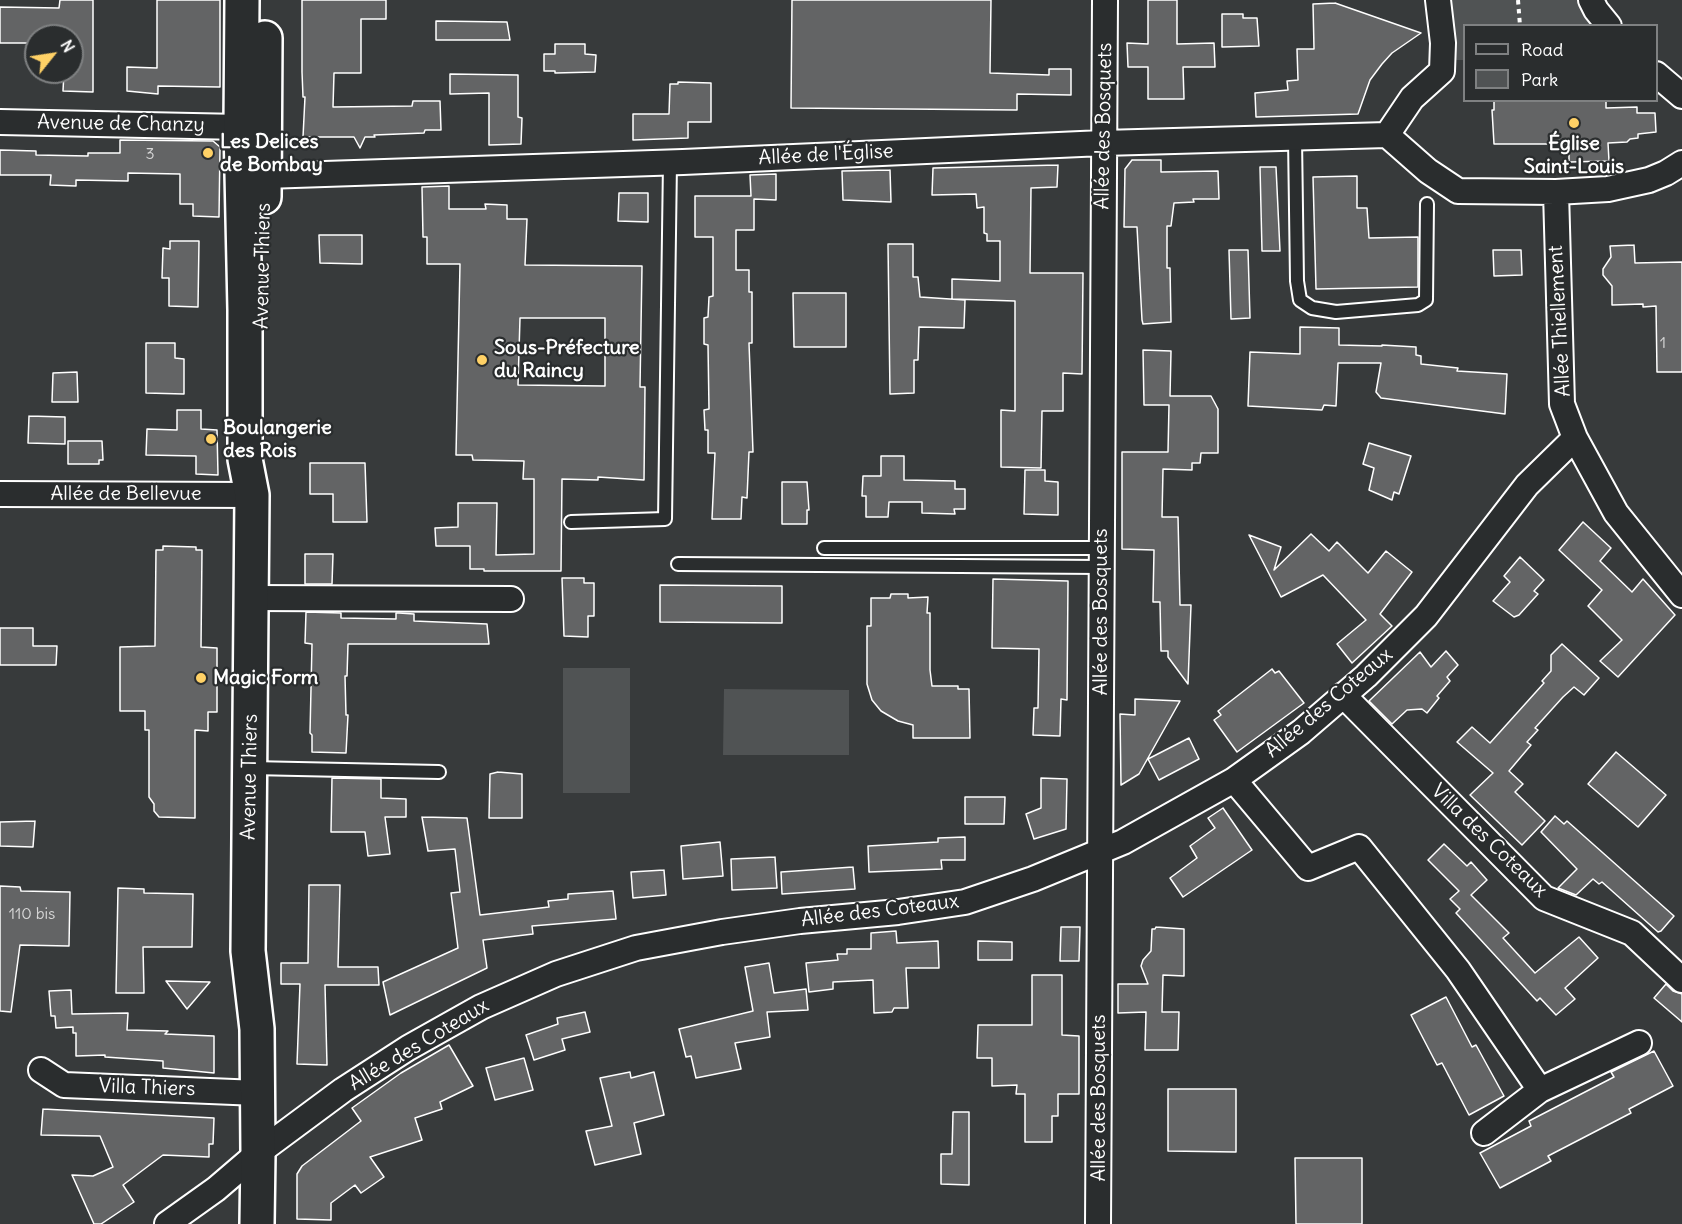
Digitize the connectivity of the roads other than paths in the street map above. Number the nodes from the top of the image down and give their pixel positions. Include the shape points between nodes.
1 (244, 0) edge
2 (265, 0) edge
3 (1105, 0) edge
4 (1437, 0) edge
5 (1591, 0) edge
6 (1607, 24) edge
7 (1658, 76) edge
8 (1682, 96) edge
9 (0, 122) edge
10 (241, 127) junction
11 (1388, 135) junction
12 (1294, 138) junction
13 (1103, 143) junction
14 (670, 162) junction
15 (1682, 163) edge
16 (265, 176) junction
17 (1556, 192) junction
18 (1427, 204) dead end
19 (1575, 438) junction
20 (0, 494) edge
21 (252, 495) junction
22 (571, 522) dead end
23 (824, 548) dead end
24 (1101, 557) junction
25 (678, 564) dead end
26 (1682, 595) edge
27 (251, 598) junction
28 (511, 599) dead end
29 (1343, 695) junction
30 (250, 768) junction
31 (439, 772) dead end
32 (1233, 780) junction
33 (1101, 852) junction
34 (1682, 980) edge
35 (1639, 1043) dead end
36 (41, 1070) dead end
37 (1540, 1090) junction
38 (247, 1092) junction
39 (1484, 1133) dead end
40 (247, 1163) junction
41 (167, 1224) edge
42 (235, 1224) edge
43 (256, 1224) edge
44 (1098, 1224) edge

1 - 10 main road, Avenue Thiers
1 - 16 street via 254,16 254,167
2 - 16 main road, Avenue Thiers
3 - 13 street, Allée des Bosquets
4 - 11 street via 1442,71 1412,98
5 - 6 street
7 - 8 street
9 - 10 street, Avenue de Chanzy
10 - 21 main road, Avenue Thiers via 245,459
11 - 12 street, Allée de l'Église
11 - 17 street via 1428,171 1458,191
12 - 13 street, Allée de l'Église
12 - 18 lane via 1297,281 1300,300 1312,308 1336,312 1419,305 1426,300
13 - 14 street, Allée de l'Église
13 - 24 street, Allée des Bosquets
14 - 16 street, Allée de l'Église
14 - 22 lane via 665,519
15 - 17 street via 1649,180 1608,189
16 - 21 main road, Avenue Thiers via 260,458
17 - 19 street, Allée Thiellement via 1562,404
19 - 26 street, Allée Thiellement via 1617,513
19 - 29 street, Allée des Coteaux via 1527,485 1426,616
20 - 21 street, Allée de Bellevue
21 - 27 main road, Avenue Thiers
23 - 24 lane
24 - 25 lane
24 - 33 street, Allée des Bosquets
27 - 28 street
27 - 30 main road, Avenue Thiers
29 - 32 street, Allée des Coteaux via 1301,732
29 - 34 street, Villa des Coteaux via 1544,898 1632,933
30 - 31 lane
30 - 38 main road, Avenue Thiers via 248,951 237,1021
32 - 33 street, Allée des Coteaux
32 - 37 street via 1308,868 1359,847 1458,970
33 - 40 street, Allée des Coteaux via 965,902 711,934 636,948 556,974 481,1007 408,1048 344,1090
33 - 44 street, Allée des Bosquets
35 - 37 street
36 - 38 street, Villa Thiers via 64,1085
37 - 39 street
38 - 40 main road, Avenue Thiers
40 - 41 street, Allée des Coteaux
40 - 42 main road, Avenue Thiers
40 - 43 main road, Avenue Thiers

